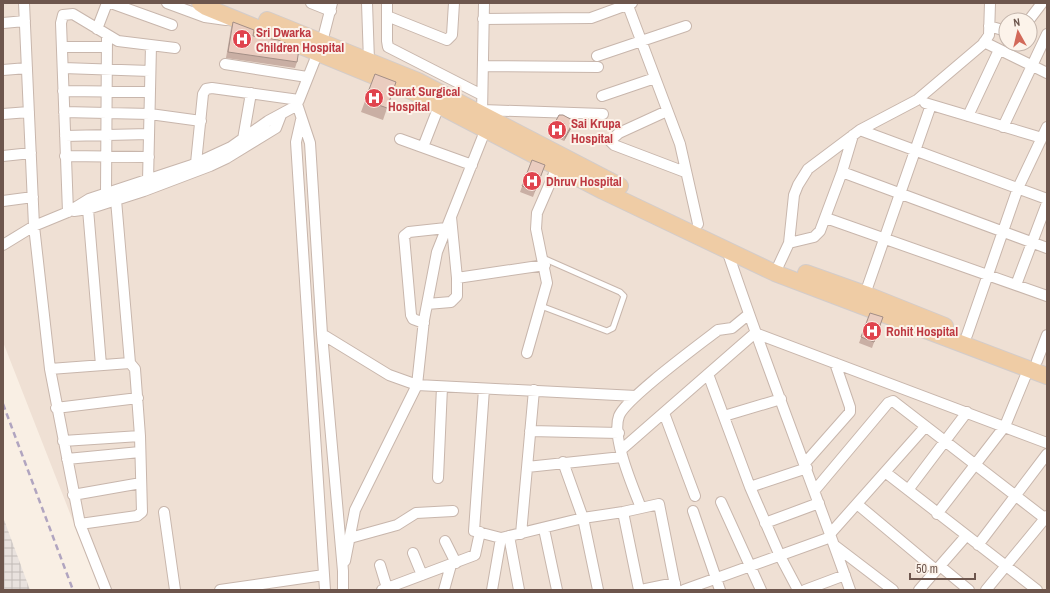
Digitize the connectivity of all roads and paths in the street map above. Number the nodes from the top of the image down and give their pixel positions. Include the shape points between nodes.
1 (24, 3) edge
2 (107, 3) edge
3 (111, 3) edge
4 (167, 3) edge
5 (200, 3) edge
6 (222, 3) edge
7 (311, 3) edge
8 (367, 3) edge
9 (387, 3) edge
10 (454, 3) edge
11 (484, 3) edge
12 (990, 3) edge
13 (1042, 3) edge
14 (629, 4) edge
15 (332, 7) edge
16 (1035, 12) edge
17 (387, 16) junction
18 (483, 19) junction
19 (24, 21) junction
20 (243, 22) junction
21 (3, 23) edge
22 (172, 25) dead end
23 (686, 26) dead end
24 (989, 26) junction
25 (97, 29) junction
26 (998, 29) edge
27 (1047, 34) edge
28 (107, 36) junction
29 (642, 42) junction
30 (984, 42) junction
31 (151, 45) junction
32 (62, 47) junction
33 (107, 47) junction
34 (175, 48) dead end
35 (320, 48) junction
36 (998, 49) edge
37 (999, 52) edge
38 (1004, 52) edge
39 (597, 56) dead end
40 (369, 61) junction
41 (225, 64) dead end
42 (484, 66) junction
43 (1032, 66) junction
44 (598, 67) dead end
45 (27, 68) junction
46 (62, 68) junction
47 (107, 69) junction
48 (3, 70) edge
49 (150, 71) junction
50 (1047, 73) edge
51 (307, 77) junction
52 (655, 78) junction
53 (63, 91) junction
54 (107, 91) junction
55 (150, 92) junction
56 (251, 93) junction
57 (482, 95) junction
58 (602, 96) dead end
59 (917, 100) junction
60 (298, 102) junction
61 (931, 104) junction
62 (439, 106) junction
63 (29, 112) junction
64 (64, 112) junction
65 (107, 112) junction
66 (667, 112) junction
67 (3, 114) edge
68 (150, 114) junction
69 (603, 114) dead end
70 (280, 115) junction
71 (968, 116) junction
72 (485, 118) junction
73 (301, 120) junction
74 (201, 121) junction
75 (1047, 127) edge
76 (1003, 128) junction
77 (856, 132) junction
78 (149, 134) junction
79 (107, 135) junction
80 (65, 136) junction
81 (1042, 138) junction
82 (243, 139) junction
83 (400, 139) dead end
84 (423, 147) junction
85 (915, 150) junction
86 (31, 153) junction
87 (3, 156) edge
88 (65, 156) junction
89 (107, 157) junction
90 (149, 157) junction
91 (196, 163) junction
92 (472, 165) junction
93 (557, 167) junction
94 (685, 172) junction
95 (842, 172) junction
96 (148, 181) junction
97 (1018, 188) junction
98 (106, 193) junction
99 (900, 193) junction
100 (33, 197) junction
101 (1047, 199) edge
102 (116, 200) junction
103 (3, 201) edge
104 (1047, 203) edge
105 (88, 209) junction
106 (68, 212) junction
107 (451, 216) junction
108 (826, 218) junction
109 (698, 224) junction
110 (34, 226) junction
111 (446, 228) junction
112 (1004, 233) junction
113 (884, 240) junction
114 (1032, 242) junction
115 (789, 243) junction
116 (3, 244) edge
117 (1047, 248) edge
118 (727, 250) junction
119 (544, 262) junction
120 (777, 268) junction
121 (989, 274) junction
122 (457, 278) junction
123 (1016, 285) junction
124 (865, 294) junction
125 (1047, 296) edge
126 (427, 304) junction
127 (541, 306) junction
128 (749, 314) junction
129 (424, 322) junction
130 (755, 333) junction
131 (322, 334) junction
132 (967, 335) junction
133 (1047, 335) edge
134 (528, 353) dead end
135 (130, 363) junction
136 (835, 363) junction
137 (101, 365) junction
138 (1040, 367) edge
139 (50, 369) junction
140 (708, 374) junction
141 (1047, 382) edge
142 (417, 386) junction
143 (442, 387) junction
144 (484, 389) junction
145 (534, 390) junction
146 (636, 396) junction
147 (138, 398) junction
148 (781, 399) junction
149 (56, 408) junction
150 (967, 412) junction
151 (664, 413) junction
152 (724, 416) junction
153 (1005, 426) junction
154 (925, 427) junction
155 (530, 431) junction
156 (619, 433) junction
157 (140, 436) junction
158 (63, 441) junction
159 (945, 442) junction
160 (1047, 443) edge
161 (140, 452) junction
162 (621, 453) junction
163 (1047, 454) edge
164 (67, 459) junction
165 (563, 462) junction
166 (806, 465) junction
167 (975, 465) junction
168 (527, 467) junction
169 (885, 472) junction
170 (438, 478) dead end
171 (141, 483) junction
172 (750, 487) junction
173 (815, 490) junction
174 (908, 490) junction
175 (73, 495) junction
176 (695, 496) dead end
177 (1015, 496) junction
178 (721, 502) dead end
179 (819, 503) junction
180 (857, 504) junction
181 (641, 508) junction
182 (453, 511) dead end
183 (692, 511) dead end
184 (164, 512) dead end
185 (623, 512) junction
186 (938, 514) junction
187 (583, 518) junction
188 (1046, 518) edge
189 (765, 523) junction
190 (80, 524) junction
191 (544, 529) junction
192 (480, 532) junction
193 (521, 534) junction
194 (966, 536) junction
195 (505, 537) junction
196 (350, 538) junction
197 (832, 538) junction
198 (445, 541) dead end
199 (978, 545) junction
200 (413, 553) dead end
201 (780, 556) junction
202 (453, 564) junction
203 (380, 565) dead end
204 (750, 566) junction
205 (1006, 566) junction
206 (938, 568) junction
207 (343, 571) junction
208 (324, 575) junction
209 (422, 575) junction
210 (845, 575) junction
211 (716, 579) junction
212 (676, 587) edge
213 (387, 589) edge
214 (106, 590) edge
215 (175, 590) edge
216 (220, 590) edge
217 (325, 590) edge
218 (343, 590) edge
219 (444, 590) edge
220 (492, 590) edge
221 (519, 590) edge
222 (557, 590) edge
223 (598, 590) edge
224 (640, 590) edge
225 (684, 590) edge
226 (720, 590) edge
227 (761, 590) edge
228 (798, 590) edge
229 (805, 590) edge
230 (850, 590) edge
231 (893, 590) edge
232 (919, 590) edge
233 (969, 590) edge
234 (986, 590) edge
235 (1037, 590) edge

1 - 19 street
2 - 25 street
3 - 22 street
4 - 20 street via 205,18
5 - 20 main road
6 - 35 main road
7 - 15 street
8 - 40 street
9 - 17 street
10 - 17 street via 450,39 444,39
11 - 18 street
12 - 24 street
13 - 16 street
14 - 18 street via 591,18
14 - 29 street
15 - 35 street
17 - 57 street via 387,41 390,49
18 - 42 street
19 - 21 street
19 - 45 street
20 - 35 main road
23 - 29 street
24 - 26 street
24 - 30 street via 989,35
25 - 28 street
25 - 32 street via 73,14 65,13 61,18
27 - 43 street
28 - 31 street via 118,41
28 - 33 street
29 - 39 street
29 - 52 street
30 - 36 street
30 - 59 street
31 - 34 street
31 - 49 street
32 - 33 street
32 - 46 street
33 - 47 street
35 - 40 main road
35 - 51 street
35 - 62 main road
37 - 71 street
38 - 43 street
40 - 72 main road via 418,82
41 - 51 street
42 - 44 street
42 - 57 street
43 - 50 street
43 - 76 street
45 - 48 street
45 - 63 street
46 - 47 street
46 - 53 street
47 - 49 street
47 - 54 street
49 - 55 street
51 - 60 street
52 - 58 street
52 - 66 street
53 - 54 street
53 - 64 street
54 - 55 street
54 - 65 street
55 - 68 street
56 - 60 street
56 - 74 street via 208,88 203,94
56 - 82 street
57 - 72 street
59 - 61 street
59 - 77 street
60 - 70 street
60 - 73 street
61 - 71 street
61 - 85 street
62 - 72 main road
62 - 84 street
63 - 67 street
63 - 86 street
64 - 65 street
64 - 80 street
65 - 68 street
65 - 79 street
66 - 94 street via 680,144
66 - 94 street via 619,133 610,140 614,145
68 - 74 street
68 - 78 street
69 - 72 street
70 - 82 street
70 - 102 street via 276,128 227,158 188,176
71 - 76 street
72 - 92 street
72 - 93 main road
72 - 109 main road
73 - 131 street via 310,142
73 - 208 street via 296,142
74 - 91 street
75 - 81 street
76 - 81 street
77 - 85 street
77 - 95 street
77 - 115 street via 808,169 798,185 792,202
78 - 79 street
78 - 90 street
79 - 80 street
79 - 89 street
80 - 88 street
81 - 97 street
82 - 91 street
83 - 84 street
84 - 92 street
85 - 97 street
85 - 99 street
86 - 87 street
86 - 100 street
88 - 89 street
88 - 106 street
89 - 90 street
89 - 98 street
90 - 96 street
91 - 96 street
92 - 107 street
93 - 118 main road
93 - 119 street via 537,213 536,229
94 - 109 street
95 - 99 street
95 - 108 street
96 - 98 street
97 - 101 street
97 - 112 street
98 - 106 street via 88,199
99 - 112 street
99 - 113 street
100 - 103 street
100 - 110 street
102 - 105 street
102 - 135 street
104 - 114 street
105 - 106 street
105 - 137 street
106 - 110 street
107 - 111 street
107 - 122 street
108 - 113 street
108 - 115 street via 818,235
109 - 120 main road
110 - 116 street
110 - 139 street
111 - 126 street via 437,252
111 - 129 street via 409,232 404,236 411,315 413,319
112 - 114 street
112 - 121 street
113 - 121 street
113 - 124 street
114 - 117 street
114 - 123 street
115 - 120 street
118 - 120 main road
118 - 128 street
119 - 122 street
119 - 127 street via 547,282
119 - 127 lane via 620,292 624,296 613,328 607,331
120 - 124 main road
120 - 138 main road
121 - 123 street
121 - 132 street
122 - 126 street via 455,299
123 - 125 street
124 - 132 main road
126 - 129 street
127 - 134 street
128 - 130 street
128 - 146 street via 732,328 718,330
129 - 142 street
130 - 136 street
130 - 140 street
130 - 148 street
131 - 142 street via 389,375
131 - 207 street
132 - 138 main road
133 - 138 street
135 - 137 street
135 - 147 street via 135,369
136 - 150 street
136 - 166 street via 850,412
137 - 139 street
138 - 141 street
138 - 153 street
139 - 149 street
140 - 151 street
140 - 152 street
142 - 143 street
142 - 196 street via 355,510
143 - 144 street
143 - 170 street
144 - 145 street
144 - 192 street via 474,531
145 - 146 street
145 - 155 street
146 - 156 street via 619,416
147 - 149 street
147 - 157 street
148 - 152 street
148 - 166 street
149 - 158 street
150 - 153 street
150 - 159 street
151 - 162 street
151 - 176 street
152 - 172 street
153 - 160 street
153 - 167 street
154 - 159 street
154 - 169 street
154 - 173 street via 893,401 889,402
155 - 156 street
155 - 168 street
156 - 162 street
157 - 158 street
157 - 161 street
158 - 164 street
159 - 167 street
159 - 174 street
161 - 164 street
161 - 171 street
162 - 165 street
162 - 181 street
163 - 177 street
164 - 175 street
165 - 168 street
165 - 187 street
166 - 172 street
166 - 173 street
167 - 177 street
167 - 186 street
168 - 193 street
169 - 174 street
169 - 180 street
171 - 175 street
171 - 190 street via 143,509 140,515
172 - 189 street
173 - 179 street
174 - 186 street
175 - 190 street
177 - 188 street
177 - 199 street
178 - 204 street
179 - 189 street
179 - 197 street
180 - 197 street
180 - 206 street
181 - 185 street
181 - 212 street via 658,504
182 - 196 street via 416,514 397,525
183 - 211 street
184 - 215 street
185 - 187 street
185 - 224 street
186 - 194 street
187 - 191 street
187 - 223 street
188 - 205 street
189 - 201 street
190 - 214 street
191 - 193 street
191 - 222 street
192 - 195 street
192 - 202 street via 475,555
193 - 195 street
194 - 199 street
194 - 206 street
195 - 220 street
195 - 221 street
196 - 207 street
197 - 201 street
197 - 210 street
197 - 231 street
198 - 202 street
199 - 205 street
200 - 209 street
201 - 204 street
201 - 228 street
202 - 209 street
202 - 219 street
203 - 213 street
204 - 211 street
204 - 227 street
205 - 234 street
205 - 235 street
206 - 232 street
206 - 233 street
207 - 218 street
208 - 216 street
208 - 217 street
209 - 213 street
210 - 229 street
210 - 230 street
211 - 225 street
211 - 226 street
212 - 224 street

